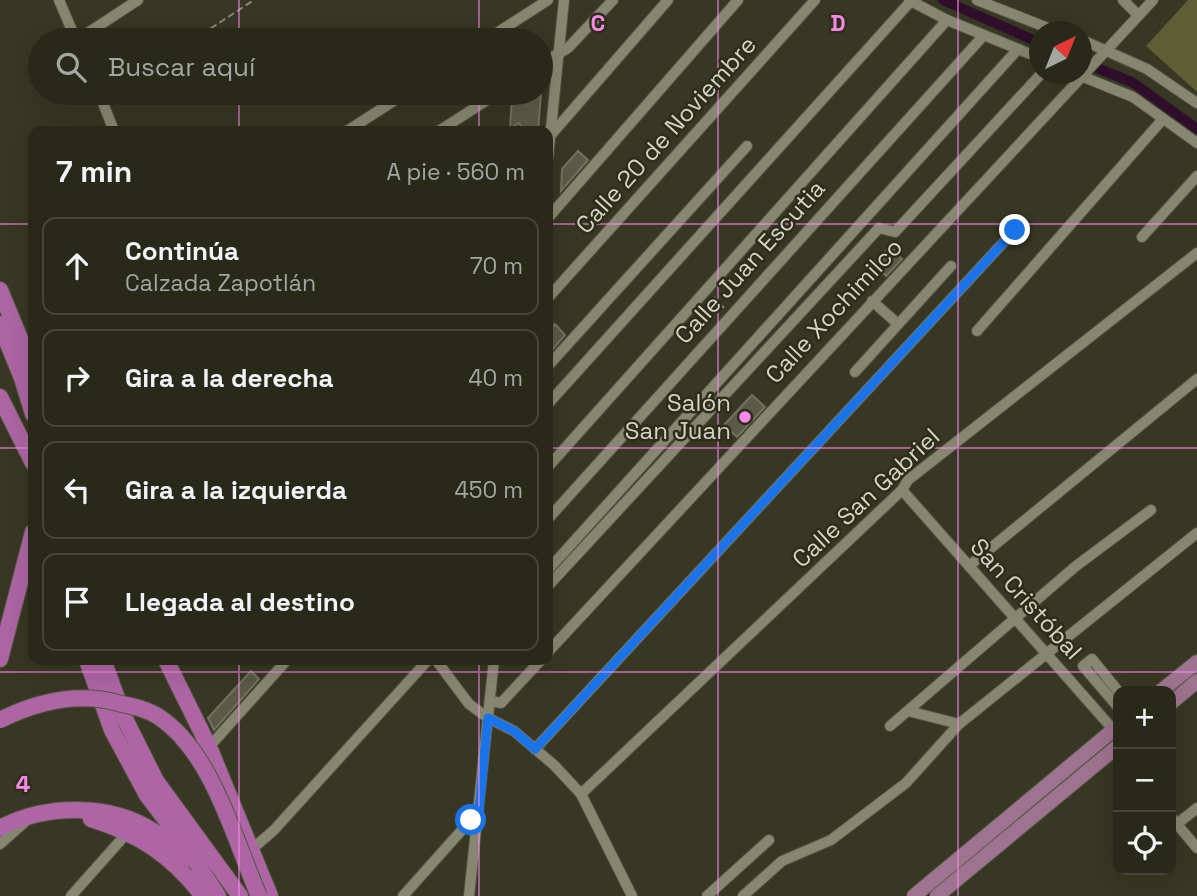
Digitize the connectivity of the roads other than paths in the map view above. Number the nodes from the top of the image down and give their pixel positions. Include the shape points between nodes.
1 (59, 0) edge
2 (138, 0) edge
3 (548, 0) edge
4 (564, 0) edge
5 (613, 0) edge
6 (668, 0) edge
7 (738, 0) edge
8 (815, 0) edge
9 (978, 0) edge
10 (1124, 0) edge
11 (1153, 0) edge
12 (910, 1) edge
13 (1138, 15) junction
14 (947, 20) junction
15 (1030, 21) edge
16 (71, 28) edge
17 (95, 28) edge
18 (505, 28) edge
19 (984, 35) junction
20 (1092, 44) edge
21 (1018, 49) junction
22 (1105, 50) junction
23 (558, 53) junction
24 (1029, 54) edge
25 (553, 56) edge
26 (1092, 62) edge
27 (1092, 73) edge
28 (1032, 84) edge
29 (1071, 84) edge
30 (1197, 103) edge
31 (104, 105) edge
32 (387, 105) edge
33 (479, 105) edge
34 (553, 105) edge
35 (553, 105) edge
36 (1163, 119) junction
37 (112, 126) edge
38 (355, 126) edge
39 (447, 126) edge
40 (551, 126) edge
41 (553, 133) edge
42 (1197, 143) edge
43 (747, 146) dead end
44 (1197, 176) edge
45 (553, 212) edge
46 (1015, 230) dead end
47 (1142, 237) dead end
48 (1197, 253) edge
49 (951, 266) dead end
50 (0, 277) edge
51 (0, 290) edge
52 (553, 292) edge
53 (872, 300) junction
54 (0, 324) edge
55 (898, 324) junction
56 (977, 331) dead end
57 (28, 337) edge
58 (28, 357) edge
59 (553, 360) edge
60 (855, 372) dead end
61 (1197, 379) edge
62 (0, 397) edge
63 (28, 398) edge
64 (553, 398) edge
65 (28, 453) edge
66 (553, 461) edge
67 (902, 490) junction
68 (1151, 510) dead end
69 (553, 513) edge
70 (1197, 533) edge
71 (28, 551) edge
72 (553, 564) edge
73 (969, 566) junction
74 (553, 581) edge
75 (1015, 618) junction
76 (553, 647) edge
77 (1048, 654) junction
78 (0, 659) edge
79 (1197, 662) edge
80 (89, 665) edge
81 (105, 665) edge
82 (168, 665) edge
83 (283, 665) edge
84 (423, 665) edge
85 (440, 665) edge
86 (494, 665) edge
87 (536, 665) edge
88 (1197, 681) edge
89 (1114, 686) edge
90 (1167, 686) edge
91 (1176, 699) edge
92 (491, 701) junction
93 (1113, 702) edge
94 (908, 711) junction
95 (488, 718) junction
96 (0, 720) edge
97 (959, 724) junction
98 (890, 726) dead end
99 (1113, 737) edge
100 (1113, 742) edge
101 (1113, 742) edge
102 (209, 747) junction
103 (535, 749) junction
104 (581, 794) junction
105 (1197, 808) edge
106 (65, 811) junction
107 (479, 811) junction
108 (34, 814) junction
109 (1176, 820) edge
110 (1176, 823) edge
111 (0, 828) edge
112 (128, 832) junction
113 (769, 840) dead end
114 (0, 844) edge
115 (1197, 848) edge
116 (251, 850) junction
117 (204, 873) junction
118 (71, 896) edge
119 (203, 896) edge
120 (218, 896) edge
121 (240, 896) edge
122 (259, 896) edge
123 (270, 896) edge
124 (403, 896) edge
125 (469, 896) edge
126 (632, 896) edge
127 (707, 896) edge
128 (743, 896) edge
129 (914, 896) edge
130 (937, 896) edge

1 - 16 street
2 - 17 street
3 - 18 street
4 - 23 street
5 - 23 street
6 - 41 street
7 - 45 street
8 - 52 street, Calle 20 de Noviembre
9 - 15 street
10 - 13 street
11 - 13 street, Calle Xochimilco
12 - 14 street
12 - 64 street
13 - 22 street, Calle Xochimilco
14 - 19 street
14 - 66 street
19 - 21 street
19 - 69 street, Calle Juan Escutia
20 - 22 street
21 - 24 street
21 - 72 street
22 - 26 street, Calle Xochimilco
22 - 30 street via 1147,69
23 - 25 street
23 - 35 street
27 - 36 street
28 - 74 street via 895,232 880,228
29 - 53 street, Calle Xochimilco
31 - 37 street
32 - 38 street
33 - 39 street
34 - 40 street
36 - 42 street
36 - 56 street
43 - 59 street
44 - 47 street
46 - 103 street
48 - 67 street, Calle San Gabriel via 908,480
49 - 55 street
50 - 57 highway
51 - 58 highway
53 - 55 street
53 - 76 street, Calle Xochimilco
54 - 63 highway
55 - 60 street
61 - 73 street
62 - 65 highway
67 - 73 street, San Cristóbal
67 - 104 street, Calle San Gabriel
68 - 75 street
70 - 77 street
71 - 78 highway
73 - 75 street, San Cristóbal
75 - 77 street, San Cristóbal
75 - 94 street
77 - 97 street
77 - 99 street, San Cristóbal
79 - 90 main road
80 - 117 highway via 113,730 147,795
81 - 121 highway via 156,781
82 - 102 highway
83 - 102 street
84 - 116 street
85 - 95 street via 469,704
86 - 92 street
87 - 92 street via 501,703
88 - 91 main road
89 - 93 street via 1091,659 1083,666
92 - 95 street
94 - 97 street
94 - 98 street
95 - 103 street
95 - 107 street
96 - 122 highway, bridge via 29,706 75,698 102,698 157,716 192,748 207,771
97 - 128 street via 906,783 831,841 782,860
100 - 129 main road
101 - 130 main road
102 - 116 highway
103 - 104 street
104 - 126 street
105 - 109 street
106 - 108 highway
106 - 112 highway
106 - 117 highway via 129,818 154,831
107 - 124 street
107 - 125 street
108 - 111 highway
108 - 114 street
110 - 115 street
112 - 118 street
112 - 119 highway via 168,858
113 - 127 street
116 - 123 highway
117 - 120 highway

